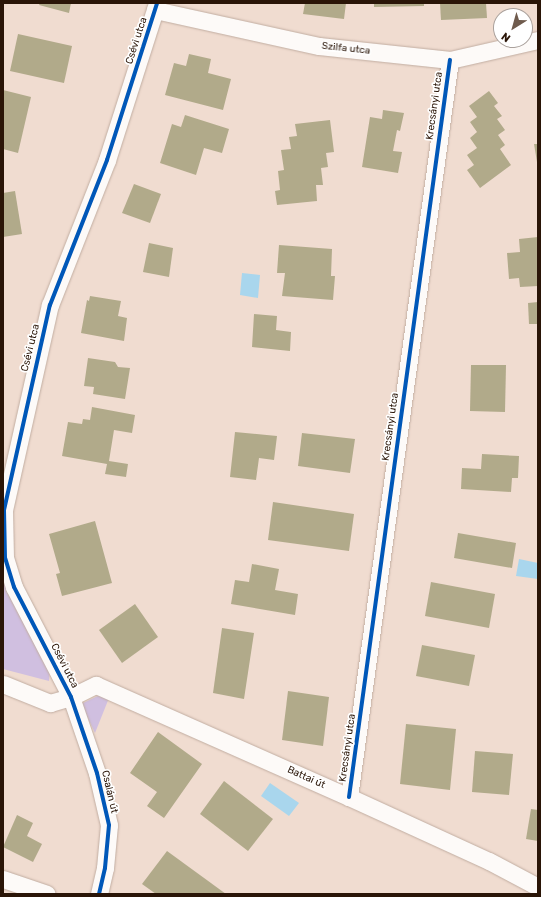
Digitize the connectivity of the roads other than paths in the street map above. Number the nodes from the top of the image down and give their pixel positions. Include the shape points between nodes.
1 (156, 7) edge
2 (538, 40) edge
3 (450, 60) junction
4 (3, 684) edge
5 (71, 697) junction
6 (349, 797) junction
7 (3, 879) edge
8 (538, 887) edge
9 (48, 894) edge
10 (99, 894) edge

1 - 3 street, Szilfa utca via 319,46
1 - 5 street, Csévi utca via 107,160 50,305 4,510 5,558 14,587
2 - 3 street, Szilfa utca
3 - 6 street, Krecsányi utca
4 - 5 street via 50,703
5 - 6 street, Battai út via 96,685
5 - 10 street, Csalán út via 97,773 109,825 105,868
6 - 8 street, Battai út via 489,861
7 - 9 street

